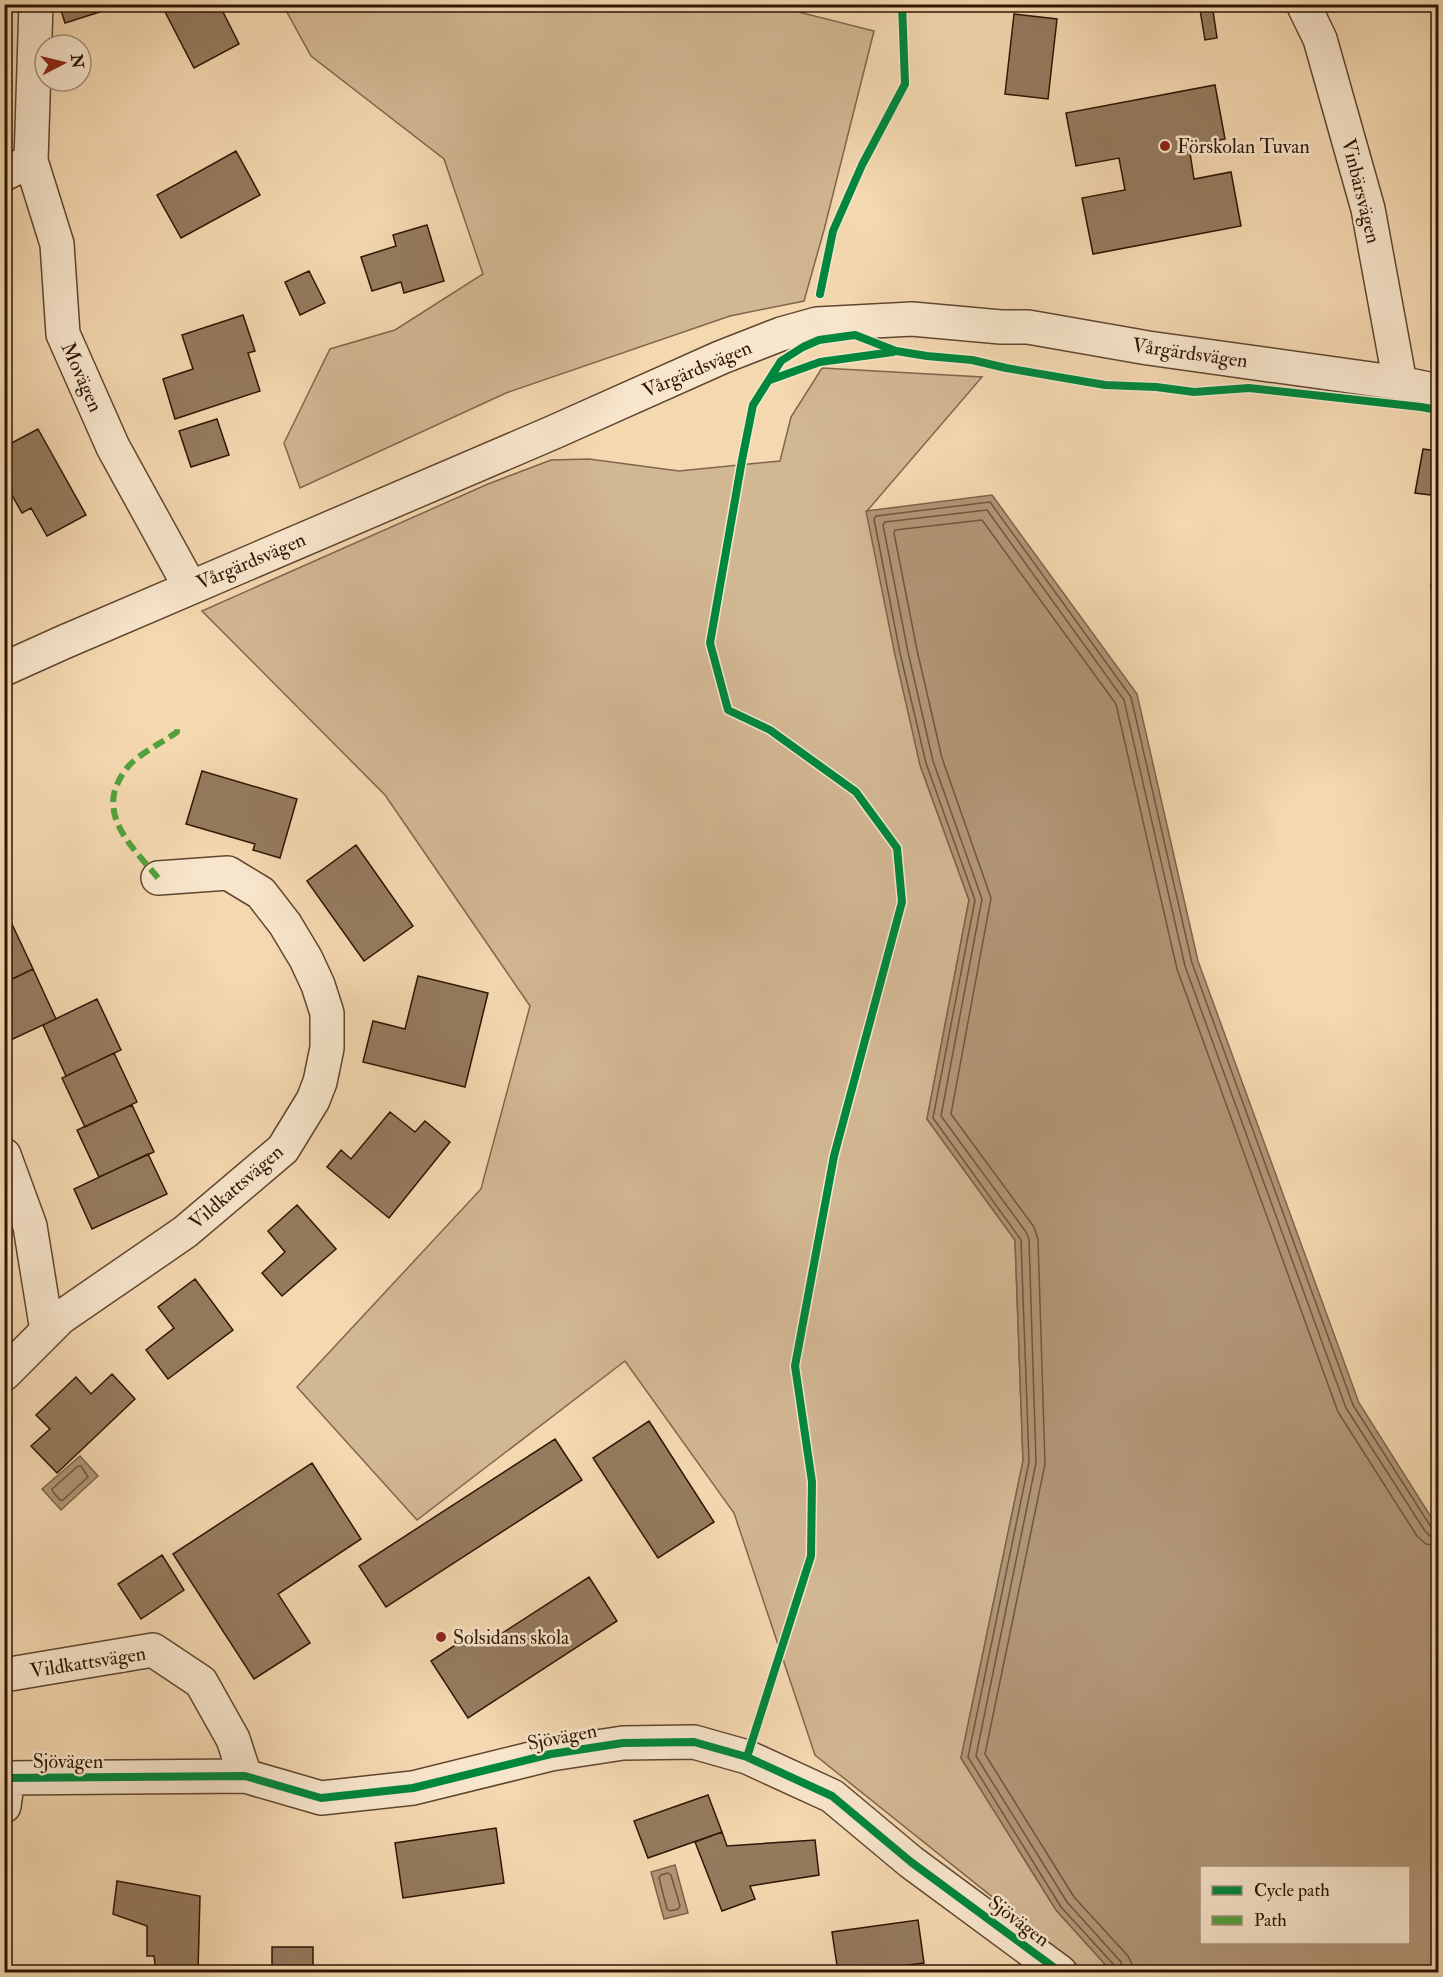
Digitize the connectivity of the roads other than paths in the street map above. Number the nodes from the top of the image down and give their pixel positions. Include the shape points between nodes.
1 (36, 4) edge
2 (1303, 4) edge
3 (18, 108) edge
4 (18, 168) edge
5 (1400, 383) junction
6 (1438, 391) edge
7 (190, 587) junction
8 (4, 669) edge
9 (158, 878) dead end
10 (4, 1155) edge
11 (47, 1331) junction
12 (4, 1374) edge
13 (4, 1675) edge
14 (245, 1776) junction
15 (6, 1788) edge
16 (1060, 1972) edge

1 - 3 street, Movägen
2 - 5 street, Vinbärsvägen via 1320,39 1368,209
3 - 4 street, Movägen
4 - 7 street, Movägen via 57,244 63,334 113,447
5 - 6 street, Vårgärdsvägen
5 - 7 street, Vårgärdsvägen via 1028,327 912,319 818,324 722,357
7 - 8 street, Vårgärdsvägen
9 - 11 street, Vildkattsvägen via 228,873 261,893 306,958 327,1013 327,1048 320,1082 283,1149 185,1232
10 - 11 street via 30,1226
11 - 12 street, Vildkattsvägen
13 - 14 street, Vildkattsvägen via 153,1650 201,1682 233,1739
14 - 15 street, Sjövägen
14 - 16 street, Sjövägen via 321,1798 413,1788 551,1754 623,1743 694,1742 747,1756 832,1796 911,1862

